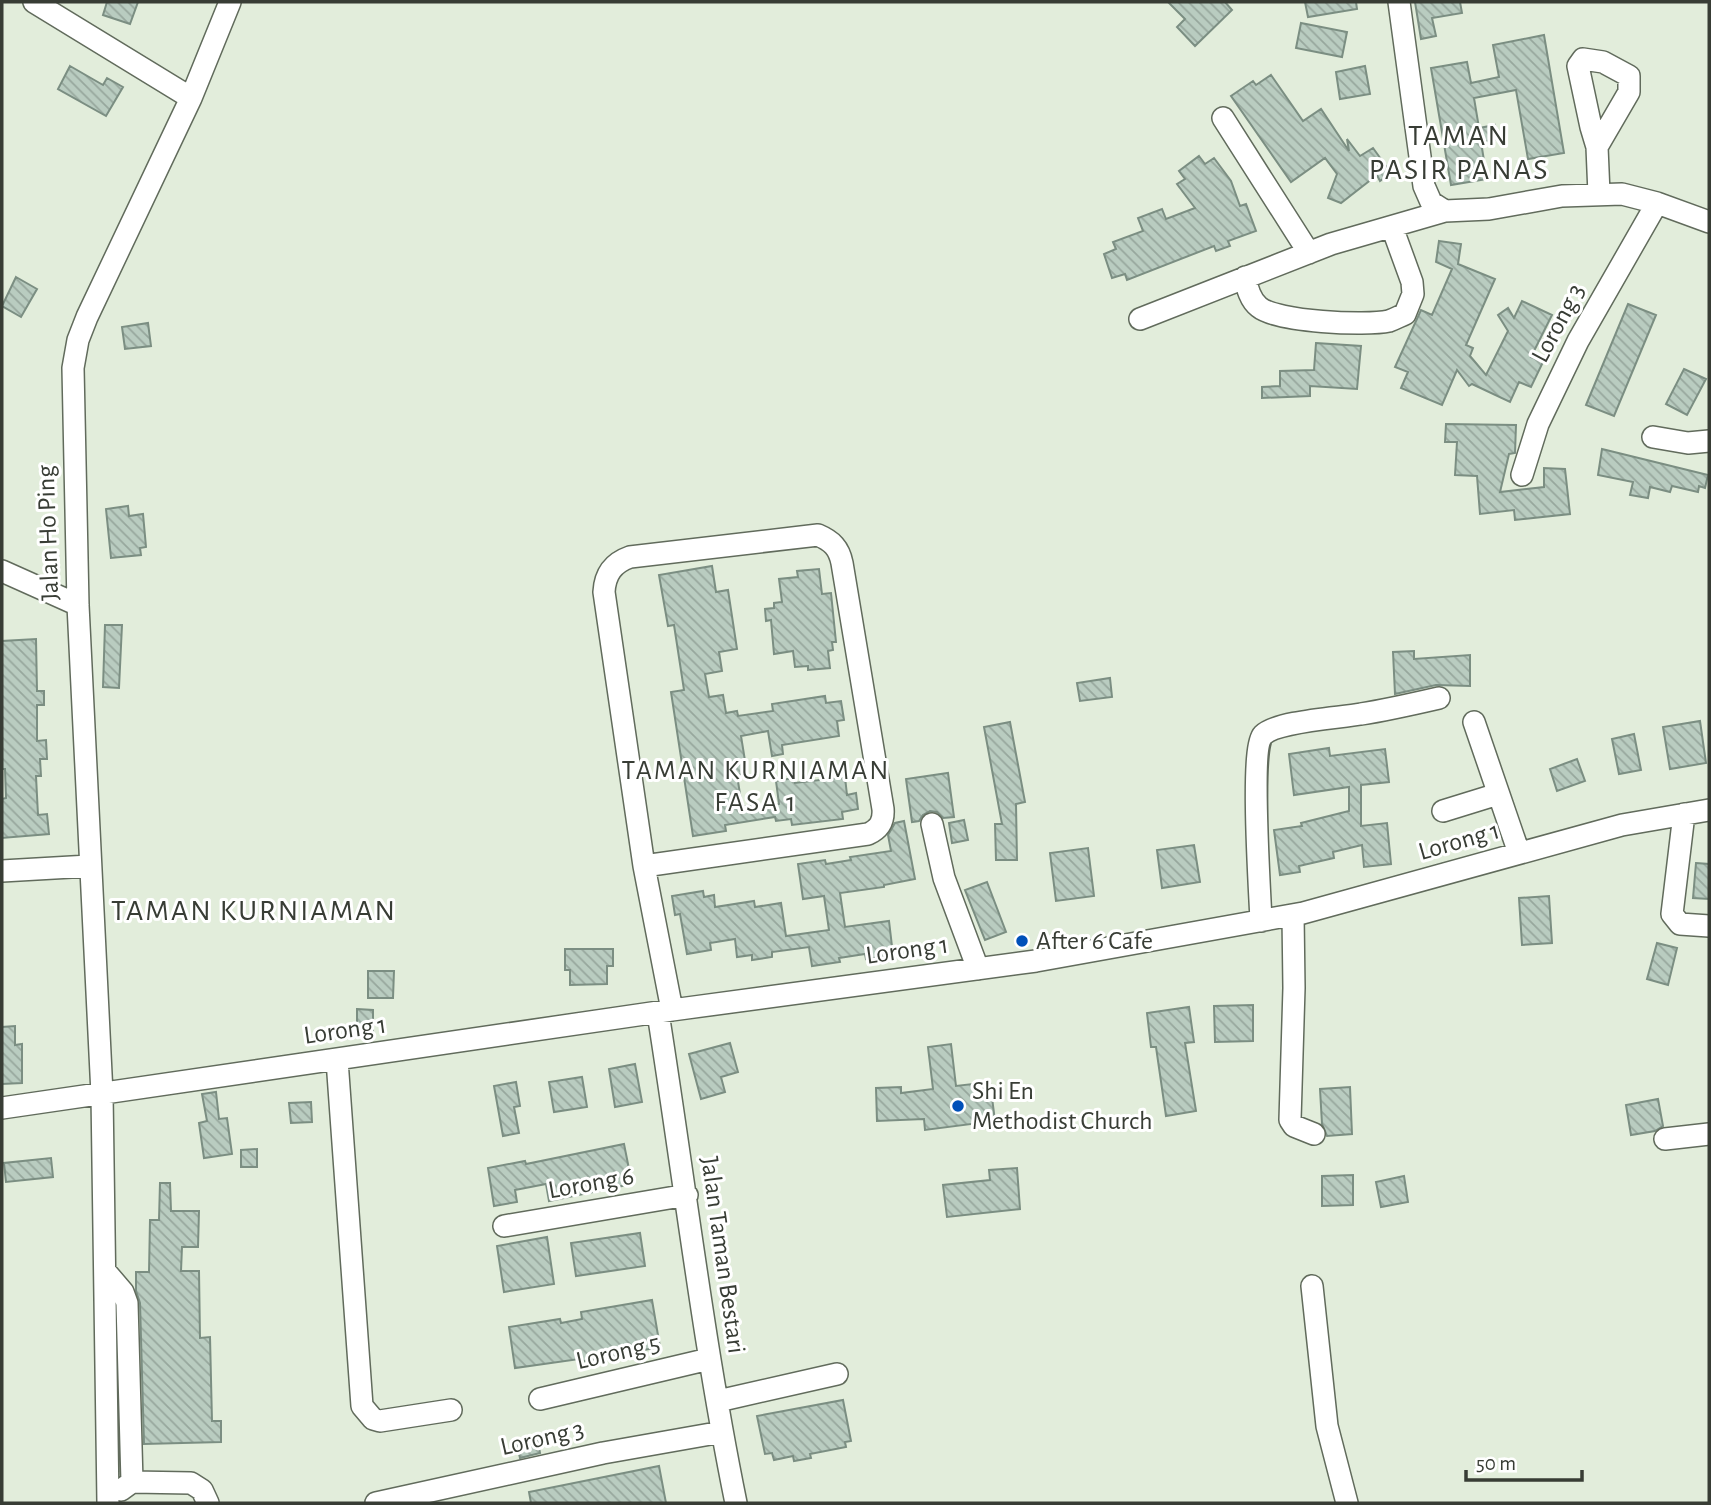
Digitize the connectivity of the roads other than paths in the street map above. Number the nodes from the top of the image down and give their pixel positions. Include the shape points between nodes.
1 (34, 2) edge
2 (230, 2) edge
3 (1399, 2) edge
4 (191, 98) junction
5 (1223, 118) dead end
6 (1597, 147) dead end
7 (1599, 194) junction
8 (1657, 203) junction
9 (1445, 211) junction
10 (1709, 222) edge
11 (1392, 227) junction
12 (1309, 253) junction
13 (1245, 278) junction
14 (1140, 319) dead end
15 (1653, 437) dead end
16 (1709, 441) edge
17 (1522, 475) dead end
18 (2, 571) edge
19 (78, 605) junction
20 (1439, 698) dead end
21 (1474, 722) dead end
22 (1499, 794) junction
23 (1709, 810) edge
24 (1443, 811) dead end
25 (1684, 814) junction
26 (932, 824) dead end
27 (1519, 853) junction
28 (89, 866) junction
29 (644, 866) junction
30 (2, 871) edge
31 (1293, 915) junction
32 (1261, 920) junction
33 (1709, 926) edge
34 (978, 969) junction
35 (665, 1012) junction
36 (337, 1060) junction
37 (102, 1094) junction
38 (2, 1108) edge
39 (1314, 1134) dead end
40 (1709, 1134) edge
41 (1665, 1139) dead end
42 (687, 1195) junction
43 (504, 1226) dead end
44 (105, 1271) junction
45 (1312, 1286) dead end
46 (709, 1359) junction
47 (837, 1374) dead end
48 (540, 1399) dead end
49 (718, 1401) junction
50 (451, 1410) dead end
51 (722, 1432) junction
52 (132, 1482) junction
53 (108, 1501) edge
54 (208, 1503) edge
55 (376, 1503) edge
56 (736, 1503) edge
57 (1347, 1503) edge

1 - 4 street
2 - 4 street, Jalan Ho Ping
3 - 9 street via 1424,186 1431,202
4 - 19 street, Jalan Ho Ping via 78,340 71,390
5 - 12 street
6 - 7 street
7 - 8 street via 1622,194
7 - 9 street
8 - 10 street
8 - 17 street, Lorong 3 via 1578,341 1538,424
9 - 11 street
11 - 12 street
11 - 13 street via 1413,294 1405,314 1391,320 1373,323 1272,314 1255,303
12 - 13 street
13 - 14 street
15 - 16 street
18 - 19 street
19 - 28 street, Jalan Ho Ping
20 - 32 street via 1279,726 1259,739
21 - 22 street
22 - 24 street
22 - 27 street
23 - 25 street, Lorong 1
25 - 27 street, Lorong 1 via 1622,825
25 - 33 street via 1672,914 1680,924
26 - 34 street via 944,878
27 - 31 street, Lorong 1
28 - 30 street
28 - 37 street, Jalan Ho Ping
29 - 29 street, Jalan Taman Bestari via 604,592 607,573 629,557 818,535 827,539 835,545 842,563 882,822 868,834
29 - 35 street, Jalan Taman Bestari
31 - 32 street, Lorong 1
31 - 39 street via 1290,1120
32 - 34 street, Lorong 1
34 - 35 street, Lorong 1
35 - 36 street, Lorong 1
35 - 42 street, Jalan Taman Bestari
36 - 37 street, Lorong 1
36 - 50 street via 362,1406 380,1421
37 - 38 street, Lorong 1
37 - 44 street, Jalan Ho Ping
40 - 41 street
42 - 43 street, Lorong 6
42 - 46 street, Jalan Taman Bestari
44 - 52 street via 127,1303
44 - 53 street, Jalan Ho Ping
45 - 57 street via 1327,1426
46 - 48 street, Lorong 5
46 - 49 street, Jalan Taman Bestari
47 - 49 street
49 - 51 street, Jalan Taman Bestari
51 - 55 street, Lorong 3
51 - 56 street, Jalan Taman Bestari
52 - 53 street
52 - 54 street via 191,1483

